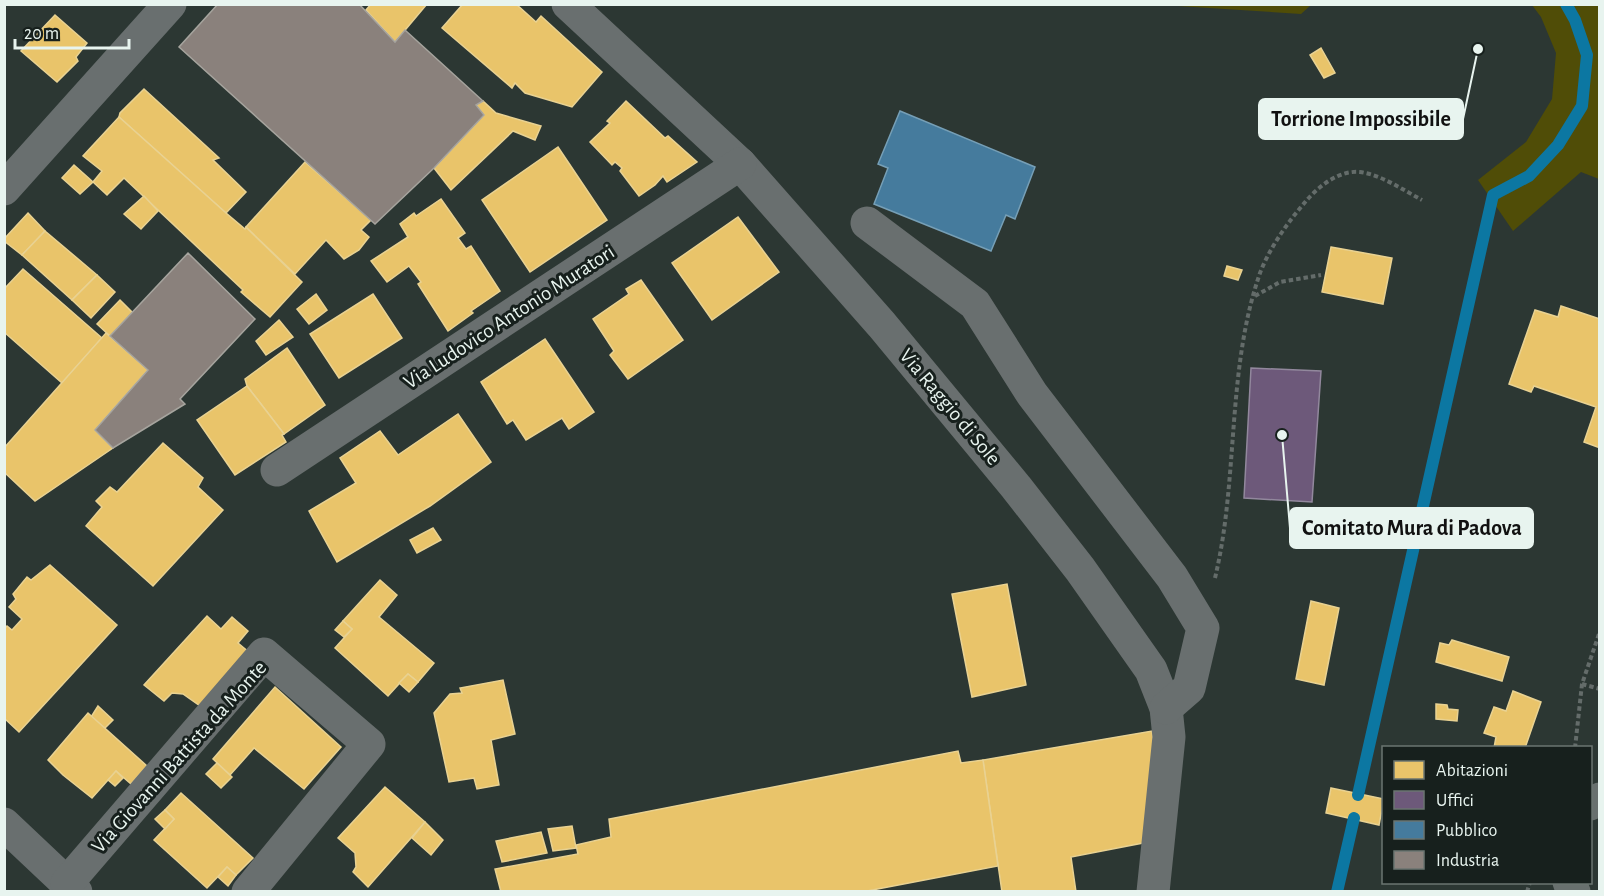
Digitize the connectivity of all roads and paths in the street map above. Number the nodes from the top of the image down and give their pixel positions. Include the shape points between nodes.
1 (170, 4) edge
2 (568, 4) edge
3 (740, 164) junction
4 (4, 189) edge
5 (1422, 200) dead end
6 (867, 223) dead end
7 (1321, 275) dead end
8 (1254, 296) junction
9 (277, 470) dead end
10 (1203, 628) junction
11 (1599, 631) edge
12 (1582, 684) junction
13 (1599, 689) edge
14 (1166, 708) junction
15 (1575, 746) edge
16 (4, 824) edge
17 (72, 887) edge
18 (248, 891) edge
19 (1153, 891) edge

1 - 4 street
2 - 3 street, Via Raggio di Sole
3 - 9 street, Via Ludovico Antonio Muratori
3 - 14 street, Via Raggio di Sole via 882,325 1016,487 1151,670
5 - 8 path via 1384,179 1359,172 1319,186 1287,223 1261,272
6 - 10 street via 975,304 1032,394 1172,577
7 - 8 path via 1280,282
8 - 10 path via 1242,341 1232,469 1217,570
10 - 14 street via 1189,688
11 - 12 path
12 - 13 path
12 - 15 path
14 - 19 street, Via Raggio di Sole via 1169,737
16 - 17 street
17 - 18 street, Via Giovanni Battista da Monte via 264,654 369,744

